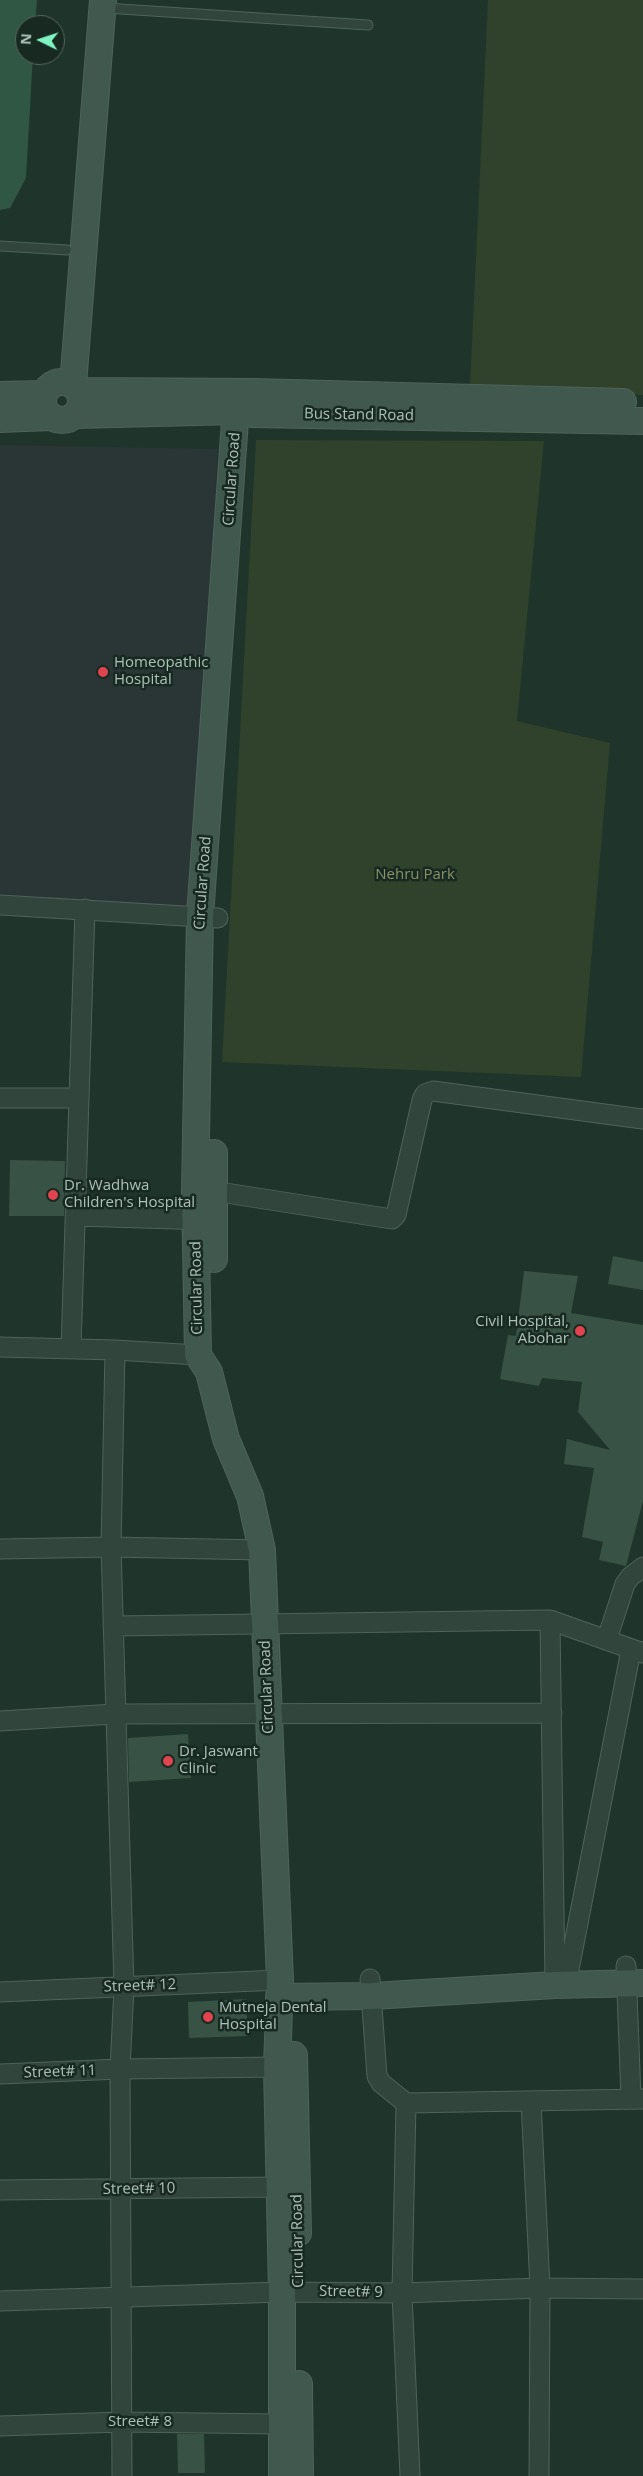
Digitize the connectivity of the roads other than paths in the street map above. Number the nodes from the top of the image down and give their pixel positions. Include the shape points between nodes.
1 (96, 3) edge
2 (368, 25) dead end
3 (0, 246) edge
4 (67, 250) junction
5 (0, 395) edge
6 (63, 397) junction
7 (246, 402) junction
8 (643, 402) edge
9 (0, 419) edge
10 (643, 421) edge
11 (0, 904) edge
12 (85, 910) junction
13 (209, 917) junction
14 (0, 1098) edge
15 (79, 1098) junction
16 (643, 1119) edge
17 (213, 1191) junction
18 (76, 1216) junction
19 (205, 1220) junction
20 (0, 1348) edge
21 (71, 1349) junction
22 (114, 1350) junction
23 (204, 1363) junction
24 (111, 1547) junction
25 (0, 1549) edge
26 (262, 1550) junction
27 (643, 1567) edge
28 (550, 1620) junction
29 (264, 1622) junction
30 (113, 1626) junction
31 (607, 1640) junction
32 (637, 1652) edge
33 (268, 1713) junction
34 (552, 1713) junction
35 (115, 1714) junction
36 (0, 1721) edge
37 (635, 1974) edge
38 (561, 1977) junction
39 (124, 1987) junction
40 (371, 1988) junction
41 (0, 1992) edge
42 (280, 1995) junction
43 (277, 2068) junction
44 (120, 2069) junction
45 (0, 2074) edge
46 (637, 2099) edge
47 (531, 2101) junction
48 (406, 2103) junction
49 (278, 2187) junction
50 (121, 2189) junction
51 (0, 2190) edge
52 (540, 2288) junction
53 (643, 2289) edge
54 (291, 2292) junction
55 (402, 2293) junction
56 (120, 2298) junction
57 (0, 2301) edge
58 (121, 2422) junction
59 (280, 2424) junction
60 (0, 2426) edge
61 (122, 2476) edge
62 (282, 2476) edge
63 (300, 2476) edge
64 (410, 2476) edge
65 (539, 2476) edge

1 - 2 lane
1 - 4 main road
1 - 6 main road
3 - 4 lane
4 - 6 main road
5 - 6 main road, Bus Stand Road
6 - 7 main road, Bus Stand Road
6 - 9 main road, Bus Stand Road
7 - 8 main road, Bus Stand Road
7 - 10 main road, Bus Stand Road
7 - 13 main road, Circular Road
11 - 12 street
12 - 13 street
12 - 15 street
13 - 17 main road, Circular Road
13 - 19 main road, Circular Road
14 - 15 street
15 - 18 street
16 - 17 street via 433,1091 422,1100 396,1215 392,1219
17 - 19 main road, Circular Road
18 - 19 street
18 - 21 street
19 - 23 main road, Circular Road via 215,1354
20 - 21 street
21 - 22 street
22 - 23 street
22 - 24 street
23 - 26 main road, Circular Road via 226,1439 255,1514
24 - 25 street
24 - 26 street
24 - 30 street
26 - 29 main road, Circular Road
27 - 31 street via 625,1584
28 - 29 street
28 - 31 street
28 - 34 street
29 - 30 street
29 - 33 main road, Circular Road
30 - 35 street
31 - 32 street
32 - 38 street
33 - 34 street
33 - 35 street
33 - 42 main road, Circular Road
34 - 38 street
35 - 36 street
35 - 39 street
37 - 38 main road
37 - 46 street
38 - 40 main road
39 - 41 street, Street# 12
39 - 42 street, Street# 12
39 - 44 street
40 - 42 main road
40 - 48 street via 377,2076
42 - 43 main road, Circular Road
42 - 54 main road, Circular Road via 296,2068
43 - 44 street, Street# 11
43 - 49 main road, Circular Road
44 - 45 street, Street# 11
44 - 50 street
46 - 47 street
47 - 48 street
47 - 52 street
48 - 55 street
49 - 50 street, Street# 10
49 - 54 main road, Circular Road
50 - 51 street, Street# 10
50 - 56 street
52 - 53 street, Street# 9
52 - 55 street, Street# 9
52 - 65 street
54 - 55 street, Street# 9
54 - 56 street, Street# 9
54 - 59 main road, Circular Road
54 - 63 main road, Circular Road
55 - 64 street
56 - 57 street, Street# 9
56 - 58 street
58 - 59 street, Street# 8
58 - 60 street, Street# 8
58 - 61 street
59 - 62 main road, Circular Road

